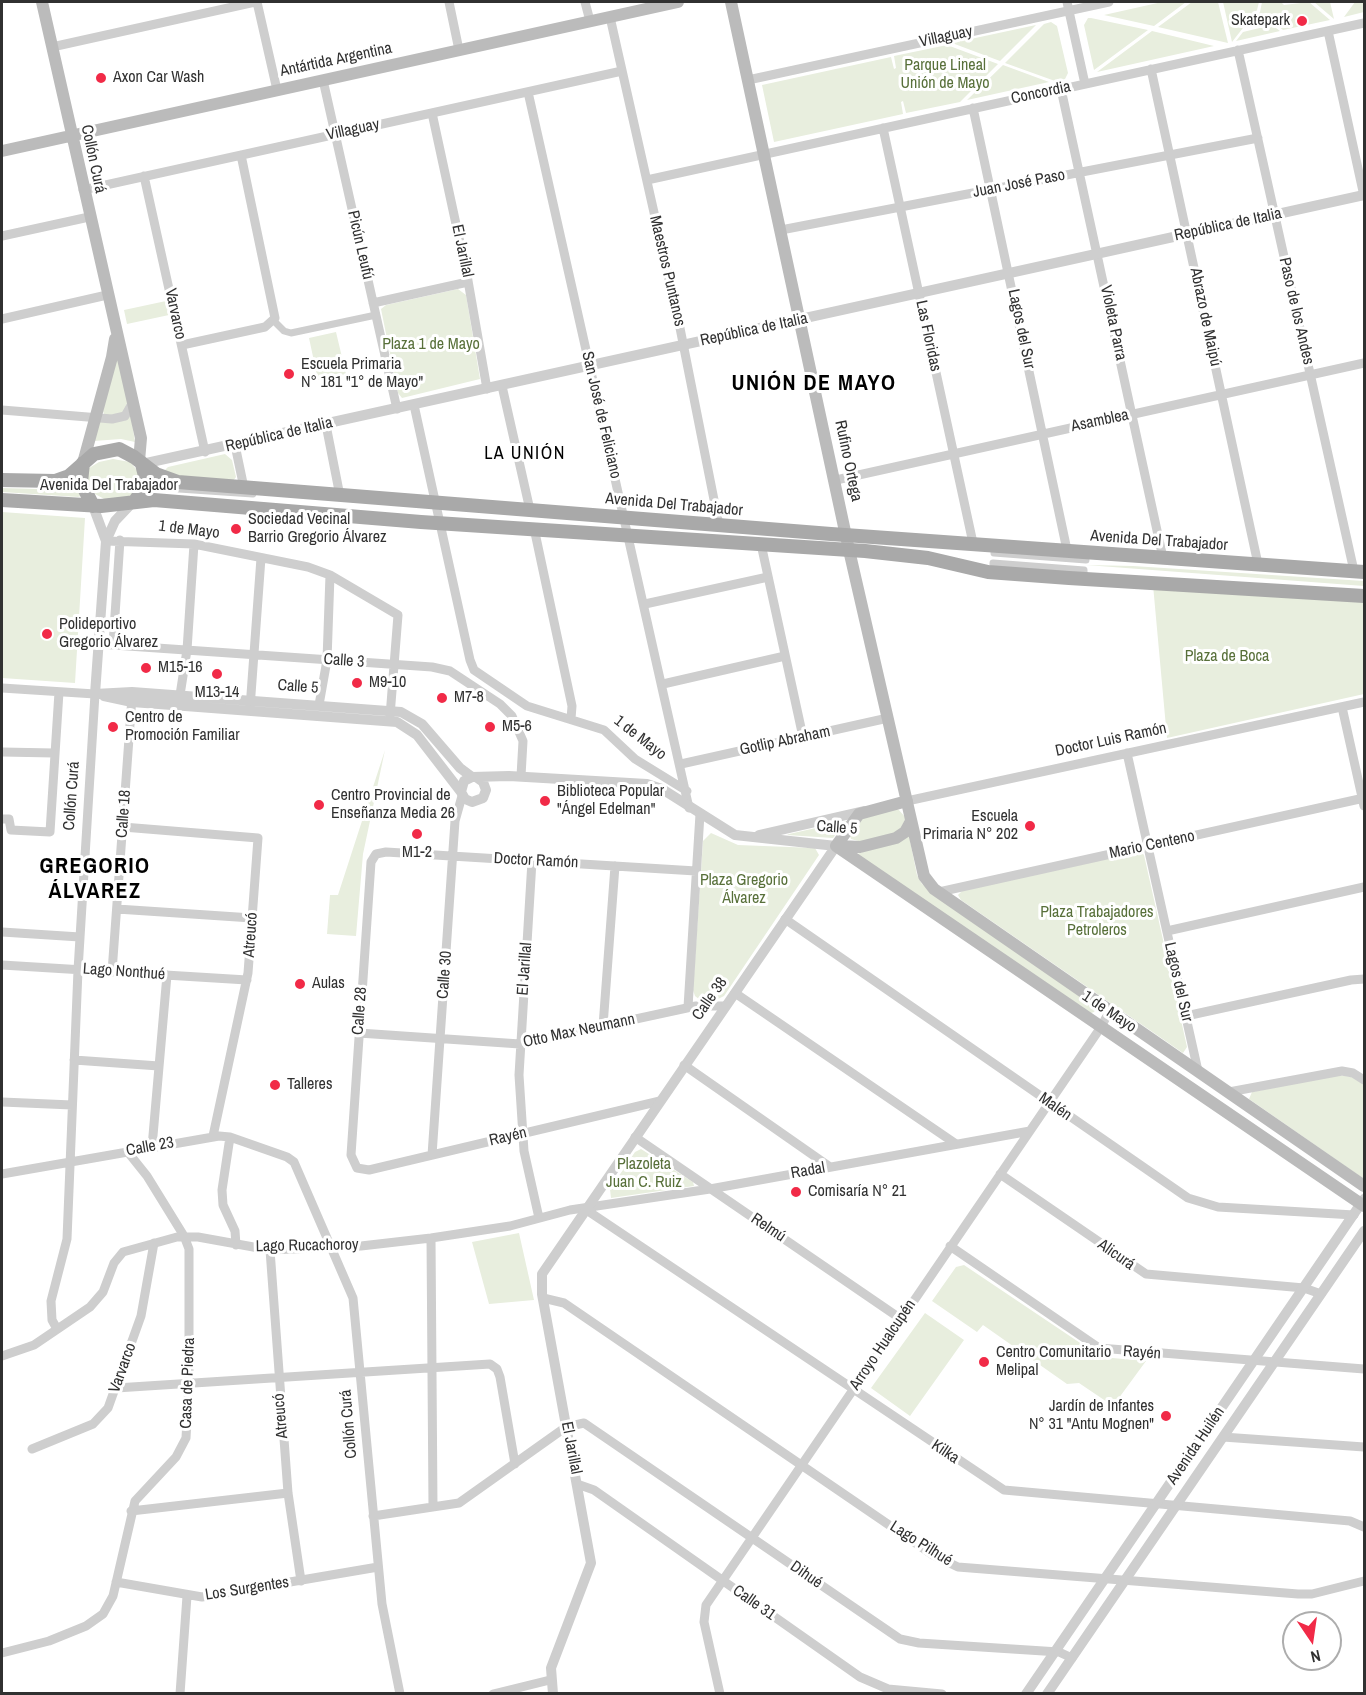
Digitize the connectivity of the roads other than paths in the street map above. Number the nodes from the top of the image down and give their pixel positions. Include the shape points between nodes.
1 (42, 2) edge
2 (256, 2) edge
3 (448, 2) edge
4 (585, 2) edge
5 (678, 2) edge
6 (731, 2) edge
7 (1109, 2) edge
8 (1068, 6) edge
9 (610, 17) junction
10 (590, 21) junction
11 (1365, 23) edge
12 (1328, 31) junction
13 (52, 47) junction
14 (459, 50) junction
15 (1239, 50) junction
16 (1151, 69) junction
17 (622, 71) junction
18 (323, 80) junction
19 (748, 80) junction
20 (1085, 84) junction
21 (1061, 89) junction
22 (277, 90) junction
23 (528, 92) junction
24 (973, 108) junction
25 (432, 113) junction
26 (883, 128) junction
27 (336, 134) junction
28 (71, 136) junction
29 (1258, 138) junction
30 (2, 151) edge
31 (764, 154) junction
32 (241, 155) junction
33 (1170, 156) junction
34 (1080, 173) junction
35 (144, 176) junction
36 (647, 180) junction
37 (83, 190) junction
38 (991, 190) junction
39 (1364, 196) edge
40 (900, 207) junction
41 (1275, 215) junction
42 (89, 217) junction
43 (781, 230) junction
44 (1187, 234) junction
45 (2, 236) edge
46 (1098, 254) junction
47 (1009, 274) junction
48 (468, 282) junction
49 (919, 294) junction
50 (107, 295) junction
51 (374, 303) junction
52 (376, 315) junction
53 (2, 319) edge
54 (800, 320) junction
55 (274, 321) junction
56 (113, 323) junction
57 (182, 345) junction
58 (682, 346) junction
59 (1365, 363) edge
60 (591, 366) junction
61 (1311, 375) junction
62 (502, 386) junction
63 (487, 389) junction
64 (1222, 394) junction
65 (133, 402) junction
66 (414, 405) junction
67 (397, 409) junction
68 (2, 410) edge
69 (1132, 414) junction
70 (96, 416) junction
71 (326, 425) junction
72 (1043, 434) junction
73 (235, 445) junction
74 (205, 452) junction
75 (954, 453) junction
76 (140, 462) junction
77 (83, 463) junction
78 (2, 480) edge
79 (836, 480) junction
80 (249, 491) junction
81 (340, 496) junction
82 (2, 500) edge
83 (134, 502) junction
84 (435, 504) junction
85 (93, 506) junction
86 (317, 509) joint
87 (530, 510) junction
88 (625, 518) junction
89 (439, 523) junction
90 (719, 525) junction
91 (534, 528) junction
92 (628, 535) junction
93 (848, 535) junction
94 (120, 540) junction
95 (106, 541) junction
96 (973, 543) junction
97 (194, 544) junction
98 (760, 544) junction
99 (849, 550) junction
100 (1067, 550) junction
101 (261, 558) junction
102 (1163, 558) junction
103 (1086, 560) joint
104 (1258, 564) junction
105 (1359, 572) edge
106 (330, 575) junction
107 (1084, 575) joint
108 (768, 577) junction
109 (1365, 596) edge
110 (645, 604) junction
111 (99, 644) junction
112 (113, 645) junction
113 (187, 650) junction
114 (254, 654) junction
115 (785, 656) junction
116 (327, 660) junction
117 (396, 664) junction
118 (663, 684) junction
119 (2, 688) edge
120 (59, 692) junction
121 (95, 694) junction
122 (180, 695) junction
123 (132, 697) junction
124 (1365, 702) edge
125 (250, 705) junction
126 (319, 705) junction
127 (1342, 707) junction
128 (390, 716) junction
129 (888, 718) junction
130 (571, 719) junction
131 (803, 737) junction
132 (2, 752) edge
133 (54, 753) junction
134 (1127, 753) junction
135 (681, 764) junction
136 (521, 776) junction
137 (474, 777) junction
138 (687, 791) junction
139 (462, 794) junction
140 (907, 801) junction
141 (1364, 801) edge
142 (690, 808) junction
143 (864, 811) junction
144 (700, 814) junction
145 (2, 819) edge
146 (911, 821) junction
147 (123, 827) junction
148 (751, 837) junction
149 (836, 846) junction
150 (1148, 846) junction
151 (376, 854) joint
152 (453, 856) junction
153 (532, 861) junction
154 (615, 866) junction
155 (696, 871) junction
156 (1365, 887) edge
157 (939, 892) junction
158 (117, 909) junction
159 (252, 918) junction
160 (785, 919) junction
161 (1167, 931) junction
162 (2, 932) edge
163 (80, 937) junction
164 (2, 965) edge
165 (78, 970) junction
166 (112, 972) junction
167 (167, 975) junction
168 (1364, 979) edge
169 (247, 980) junction
170 (735, 993) junction
171 (725, 1006) junction
172 (688, 1007) junction
173 (1110, 1010) junction
174 (1185, 1016) junction
175 (603, 1026) junction
176 (1101, 1027) junction
177 (359, 1033) junction
178 (440, 1040) junction
179 (520, 1044) junction
180 (74, 1060) junction
181 (684, 1065) junction
182 (159, 1066) junction
183 (1198, 1071) junction
184 (1365, 1080) edge
185 (1229, 1092) junction
186 (660, 1101) junction
187 (2, 1102) edge
188 (1049, 1102) junction
189 (72, 1105) junction
190 (1030, 1131) junction
191 (522, 1134) junction
192 (213, 1136) junction
193 (230, 1137) junction
194 (635, 1137) junction
195 (956, 1144) junction
196 (152, 1147) junction
197 (128, 1151) junction
198 (432, 1155) junction
199 (70, 1162) junction
200 (294, 1162) joint
201 (830, 1167) junction
202 (357, 1168) joint
203 (2, 1174) edge
204 (1000, 1174) junction
205 (1365, 1186) edge
206 (710, 1189) junction
207 (1363, 1203) edge
208 (585, 1209) junction
209 (1354, 1215) junction
210 (539, 1218) junction
211 (1365, 1231) edge
212 (184, 1236) junction
213 (431, 1238) junction
214 (154, 1243) junction
215 (236, 1245) junction
216 (951, 1246) junction
217 (333, 1247) junction
218 (270, 1250) junction
219 (1304, 1288) junction
220 (1322, 1294) junction
221 (543, 1298) junction
222 (901, 1319) junction
223 (57, 1329) junction
224 (2, 1356) edge
225 (1254, 1361) junction
226 (1274, 1362) junction
227 (432, 1368) junction
228 (1365, 1369) edge
229 (361, 1372) junction
230 (277, 1377) junction
231 (189, 1383) junction
232 (116, 1388) junction
233 (852, 1390) junction
234 (566, 1427) junction
235 (1223, 1437) junction
236 (1365, 1447) edge
237 (32, 1449) dead end
238 (515, 1464) junction
239 (801, 1464) junction
240 (577, 1484) junction
241 (288, 1493) junction
242 (1155, 1505) junction
243 (433, 1507) junction
244 (1175, 1507) junction
245 (131, 1511) junction
246 (374, 1515) junction
247 (1365, 1527) edge
248 (751, 1537) junction
249 (378, 1567) junction
250 (722, 1580) junction
251 (1104, 1580) junction
252 (301, 1581) junction
253 (1124, 1581) junction
254 (1365, 1581) edge
255 (116, 1582) junction
256 (187, 1596) junction
257 (1054, 1652) junction
258 (2, 1653) edge
259 (1072, 1658) junction
260 (550, 1680) junction
261 (180, 1694) edge
262 (400, 1694) edge
263 (493, 1694) edge
264 (553, 1694) edge
265 (720, 1694) edge
266 (942, 1694) edge
267 (1026, 1694) edge
268 (1047, 1694) edge

1 - 13 main road, Collón Curá
2 - 13 street
2 - 22 street
3 - 14 street
4 - 10 street
5 - 9 main road, Antártida Argentina
6 - 19 main road, Rufino Ortega
7 - 8 street, Villaguay
8 - 19 street, Villaguay
8 - 20 street
9 - 10 main road, Antártida Argentina
9 - 17 street, Maestros Puntanos
10 - 14 main road, Antártida Argentina
11 - 12 street, Concordia
12 - 15 street, Concordia
12 - 39 street
13 - 28 main road, Collón Curá
14 - 18 main road, Antártida Argentina
15 - 16 street, Concordia
15 - 29 street, Paso de los Andes
16 - 20 street, Concordia
16 - 33 street, Abrazo de Maipú
17 - 23 street, Villaguay
17 - 36 street, Maestros Puntanos
18 - 22 main road, Antártida Argentina
18 - 27 street, Picún Leufú
19 - 31 main road, Rufino Ortega
20 - 21 street, Concordia
21 - 24 street, Concordia
21 - 34 street, Violeta Parra
22 - 28 main road, Antártida Argentina
23 - 25 street, Villaguay
23 - 60 street, San José de Feliciano
24 - 26 street, Concordia
24 - 38 street, Lagos del Sur
25 - 27 street, Villaguay
25 - 48 street, El Jarillal
26 - 31 street, Concordia
26 - 40 street, Las Floridas
27 - 32 street, Villaguay
27 - 51 street, Picún Leufú
28 - 30 main road, Antártida Argentina
28 - 37 main road, Collón Curá
29 - 33 street, Juan José Paso
29 - 41 street, Paso de los Andes
31 - 36 street, Concordia
31 - 43 main road, Rufino Ortega
32 - 35 street, Villaguay
32 - 55 street
33 - 34 street, Juan José Paso
33 - 44 street, Abrazo de Maipú
34 - 38 street, Juan José Paso
34 - 46 street, Violeta Parra
35 - 37 street, Villaguay
35 - 57 street, Varvarco
36 - 58 street, Maestros Puntanos
37 - 42 main road, Collón Curá
38 - 40 street, Juan José Paso
38 - 47 street, Lagos del Sur
39 - 41 street, República de Italia
40 - 43 street, Juan José Paso
40 - 49 street, Las Floridas
41 - 44 street, República de Italia
41 - 61 street, Paso de los Andes
42 - 45 street
42 - 50 main road, Collón Curá
43 - 54 main road, Rufino Ortega
44 - 46 street, República de Italia
44 - 64 street, Abrazo de Maipú
46 - 47 street, República de Italia
46 - 69 street, Violeta Parra
47 - 49 street, República de Italia
47 - 72 street, Lagos del Sur
48 - 51 street
48 - 63 street, El Jarillal
49 - 54 street, República de Italia
49 - 75 street, Las Floridas
50 - 53 street
50 - 56 main road, Collón Curá
51 - 52 street, Picún Leufú
52 - 55 street via 291,333
52 - 67 street, Picún Leufú
54 - 58 street, República de Italia
54 - 79 main road, Rufino Ortega
55 - 57 street via 265,327
56 - 65 main road, Collón Curá
56 - 70 main road, Collón Curá via 114,351
57 - 74 street, Varvarco
58 - 60 street, República de Italia
58 - 90 street, Maestros Puntanos
59 - 61 street, Asamblea
60 - 62 street, República de Italia
60 - 88 street, San José de Feliciano
61 - 64 street, Asamblea
61 - 105 street, Paso de los Andes
62 - 63 street, República de Italia
62 - 87 street
63 - 66 street, República de Italia
64 - 69 street, Asamblea
64 - 104 street, Abrazo de Maipú
65 - 70 street via 121,418
65 - 76 main road, Collón Curá via 142,443
66 - 67 street, República de Italia
66 - 84 street
67 - 71 street, República de Italia
68 - 70 street
69 - 72 street, Asamblea
69 - 102 street, Violeta Parra
70 - 77 main road, Collón Curá
71 - 73 street, República de Italia
71 - 81 street
72 - 75 street, Asamblea
72 - 100 street, Lagos del Sur
73 - 74 street, República de Italia
73 - 80 street
74 - 76 street, República de Italia
75 - 79 street, Asamblea
75 - 96 street, Las Floridas
76 - 77 main road, Avenida Del Trabajador via 124,451 112,449 94,454
76 - 80 main road, Avenida Del Trabajador via 171,480
76 - 83 main road, Collón Curá via 147,484
77 - 78 main road, Avenida Del Trabajador via 69,476 51,482
77 - 85 main road, Collón Curá via 81,483
79 - 93 main road, Rufino Ortega
80 - 80 street via 182,487 164,483 179,489
80 - 81 main road, Avenida Del Trabajador
81 - 84 main road, Avenida Del Trabajador
82 - 85 main road, Avenida Del Trabajador
83 - 85 main road, Avenida Del Trabajador
83 - 89 main road, Avenida Del Trabajador via 154,500
83 - 95 street, Collón Curá via 119,515
84 - 87 main road, Avenida Del Trabajador
84 - 89 street
85 - 95 street, Collón Curá
86 - 86 street via 416,516 417,518 359,515
87 - 88 main road, Avenida Del Trabajador
88 - 90 main road, Avenida Del Trabajador
88 - 92 street, San José de Feliciano
89 - 91 main road, Avenida Del Trabajador
89 - 130 street, 1 de Mayo via 474,670 527,706
90 - 93 main road, Avenida Del Trabajador
91 - 92 main road, Avenida Del Trabajador
91 - 130 street via 572,706
92 - 98 main road, Avenida Del Trabajador
92 - 110 street, San José de Feliciano
93 - 96 main road, Avenida Del Trabajador
93 - 99 main road, Rufino Ortega
94 - 95 street, 1 de Mayo
94 - 97 street, 1 de Mayo
94 - 112 street
95 - 111 street, Collón Curá
96 - 100 main road, Avenida Del Trabajador
97 - 101 street, 1 de Mayo
97 - 113 street
98 - 99 main road, Avenida Del Trabajador
98 - 108 street
99 - 109 main road, Avenida Del Trabajador via 915,556 988,572
99 - 129 main road, Rufino Ortega
100 - 102 main road, Avenida Del Trabajador
101 - 106 street, 1 de Mayo
101 - 114 street
102 - 104 main road, Avenida Del Trabajador
103 - 103 street via 1086,556 1080,555 995,548 994,553
104 - 105 main road, Avenida Del Trabajador
106 - 116 street
106 - 117 street, 1 de Mayo via 398,615
107 - 107 street via 1084,570 993,563 993,567
108 - 110 street
108 - 115 street
110 - 118 street, San José de Feliciano
111 - 112 street, Calle 3
111 - 121 street, Collón Curá
112 - 113 street, Calle 3
113 - 114 street, Calle 3
113 - 122 street
114 - 116 street, Calle 3
114 - 125 street
115 - 118 street
115 - 131 street
116 - 117 street, Calle 3
116 - 126 street
117 - 128 street
117 - 136 street, Calle 3 via 450,671 507,710 522,736
118 - 135 street, San José de Feliciano
119 - 120 street, Calle 5
120 - 121 street, Calle 5
120 - 133 street
121 - 123 street, Calle 5
121 - 163 street, Collón Curá
122 - 123 street, Calle 5
122 - 125 street, Calle 5
123 - 125 street, Calle 5
123 - 147 street, Calle 18
124 - 127 street, Doctor Luis Ramón
125 - 126 street, Calle 5
125 - 128 street, Calle 5
126 - 128 street, Calle 5
127 - 134 street, Doctor Luis Ramón
127 - 141 street
128 - 137 street, Calle 5 via 410,715 460,768
128 - 139 street, Calle 5 via 417,735
129 - 131 street, Gotlip Abraham
129 - 140 main road, Rufino Ortega
130 - 138 street, 1 de Mayo via 604,730 635,759
131 - 135 street, Gotlip Abraham
132 - 133 street
133 - 145 street via 50,832 11,830 9,819
134 - 140 street, Doctor Luis Ramón
134 - 150 street, Lagos del Sur
135 - 138 street, San José de Feliciano
136 - 137 street, Calle 5
136 - 142 street, Calle 5 via 646,784 662,789
137 - 139 street, Calle 30 via 464,781
137 - 139 street via 486,786 483,798 472,802
138 - 142 street, San José de Feliciano
139 - 152 street, Calle 30 via 456,814
140 - 143 main road, Doctor Luis Ramón
140 - 146 main road, Rufino Ortega
141 - 150 street, Mario Centeno
142 - 144 street, Calle 5
143 - 148 street, Calle 5
143 - 149 main road, Calle 38
144 - 148 street, Calle 5 via 728,832
144 - 155 street
146 - 149 main road, Calle 5 via 896,838 860,847
146 - 157 main road, 1 de Mayo via 924,876
147 - 158 street, Calle 18
147 - 159 street, Atreucó via 258,838
148 - 149 street, Calle 5
149 - 160 street, Calle 38
149 - 176 main road, 1 de Mayo
150 - 157 street, Mario Centeno
150 - 161 street, Lagos del Sur
151 - 152 street, Doctor Ramón
151 - 177 street, Calle 28 via 370,867
152 - 153 street, Doctor Ramón
152 - 178 street, Calle 30
153 - 154 street, Doctor Ramón
153 - 179 street, El Jarillal
154 - 155 street, Doctor Ramón
154 - 175 street
155 - 172 street
156 - 161 street
157 - 173 main road, 1 de Mayo
158 - 159 street
158 - 166 street, Calle 18
159 - 169 street, Atreucó
160 - 170 street, Calle 38
160 - 188 street, Malén
161 - 174 street, Lagos del Sur
162 - 163 street
163 - 165 street, Collón Curá
164 - 165 street, Lago Nonthué
165 - 166 street, Lago Nonthué
165 - 180 street, Collón Curá
166 - 167 street, Lago Nonthué
167 - 169 street, Lago Nonthué
167 - 182 street
168 - 174 street
169 - 192 street, Atreucó
170 - 171 street, Calle 38
170 - 195 street
171 - 172 street, Otto Max Neumann
171 - 181 street, Calle 38
172 - 175 street, Otto Max Neumann
173 - 176 street, Arroyo Hualcupén
173 - 183 main road, 1 de Mayo
174 - 183 street, Lagos del Sur
175 - 179 street, Otto Max Neumann
176 - 188 street, Arroyo Hualcupén
176 - 207 main road, 1 de Mayo
177 - 178 street, Otto Max Neumann
177 - 202 street, Calle 28 via 351,1155
178 - 179 street, Otto Max Neumann
178 - 198 street, Calle 30
179 - 191 street, El Jarillal
180 - 182 street
180 - 189 street, Collón Curá
181 - 186 street, Calle 38
181 - 201 street
182 - 196 street
183 - 185 main road, 1 de Mayo
184 - 185 street via 1348,1071
185 - 205 main road, 1 de Mayo
186 - 191 street, Rayén
186 - 194 street, Calle 38
187 - 189 street
188 - 190 street, Arroyo Hualcupén
188 - 209 street, Malén via 1197,1202
189 - 199 street, Collón Curá
190 - 195 street, Radal
190 - 204 street, Arroyo Hualcupén
191 - 198 street, Rayén
191 - 210 street, El Jarillal
192 - 193 street, Calle 23
192 - 196 street, Calle 23
193 - 200 street, Calle 23
193 - 215 street via 222,1190
194 - 206 street, Relmú
194 - 208 street, Calle 38
195 - 201 street, Radal
196 - 197 street, Calle 23
197 - 199 street, Calle 23
197 - 212 street, Casa de Piedra
198 - 202 street, Rayén via 369,1170
199 - 203 street, Calle 23
199 - 223 street, Collón Curá via 68,1239 51,1301 52,1320
200 - 217 street, Collón Curá
201 - 206 street, Radal
204 - 216 street, Arroyo Hualcupén
204 - 219 street, Alicurá via 1146,1274
206 - 208 street, Radal
206 - 222 street, Relmú
207 - 209 street, Avenida Huilén
208 - 210 street, Lago Rucachoroy
208 - 221 street, El Jarillal via 545,1268 541,1280
208 - 233 street, Kilka
209 - 219 street, Avenida Huilén
210 - 213 street, Lago Rucachoroy
211 - 220 street, Avenida Huilén
212 - 214 street, Lago Rucachoroy
212 - 215 street, Lago Rucachoroy
212 - 231 street, Casa de Piedra via 191,1262
213 - 217 street, Lago Rucachoroy
213 - 227 street
214 - 223 street, Lago Rucachoroy via 118,1257 97,1299
214 - 232 street, Varvarco via 141,1316
215 - 218 street, Lago Rucachoroy
216 - 222 street, Arroyo Hualcupén
216 - 225 street, Rayén via 1100,1348
217 - 218 street, Lago Rucachoroy
217 - 229 street, Collón Curá via 352,1298
218 - 230 street, Atreucó
219 - 220 street, Alicurá
219 - 225 street, Avenida Huilén
220 - 226 street, Avenida Huilén
221 - 234 street, El Jarillal
221 - 239 street, Lago Pilhué via 564,1303
222 - 233 street, Arroyo Hualcupén
223 - 224 street, Lago Rucachoroy via 34,1345
225 - 226 street, Rayén
225 - 242 street, Avenida Huilén
226 - 228 street, Rayén
226 - 235 street, Avenida Huilén
227 - 229 street
227 - 238 street via 490,1364 497,1369
227 - 243 street
229 - 230 street
229 - 246 street, Collón Curá
230 - 231 street
230 - 241 street, Atreucó
231 - 232 street
231 - 245 street, Casa de Piedra via 182,1448 141,1493
232 - 237 street, Varvarco via 108,1408 93,1424
233 - 239 street, Arroyo Hualcupén
233 - 242 street, Kilka via 1004,1490
234 - 238 street
234 - 240 street, El Jarillal
234 - 248 street, Dihué via 580,1422 588,1425
235 - 236 street
235 - 244 street, Avenida Huilén
238 - 243 street via 464,1500
239 - 248 street, Arroyo Hualcupén
239 - 251 street, Lago Pilhué via 948,1564 977,1570
240 - 250 street, Calle 31 via 594,1490
240 - 260 street, El Jarillal via 590,1568 552,1663
241 - 245 street
241 - 252 street, Atreucó
242 - 244 street, Kilka
242 - 251 street, Avenida Huilén
243 - 246 street
244 - 247 street, Kilka via 1350,1521
244 - 253 street, Avenida Huilén
245 - 255 street, Casa de Piedra
246 - 249 street, Collón Curá
248 - 250 street, Arroyo Hualcupén
248 - 257 street, Dihué via 906,1641
249 - 252 street, Los Surgentes
249 - 262 street, Collón Curá
250 - 265 street, Arroyo Hualcupén via 706,1605 704,1616
250 - 266 street, Calle 31 via 869,1682 888,1689
251 - 253 street, Lago Pilhué
251 - 257 street, Avenida Huilén
252 - 256 street, Los Surgentes via 212,1596
253 - 254 street, Lago Pilhué via 1306,1594
253 - 259 street, Avenida Huilén
255 - 256 street, Los Surgentes
255 - 258 street, Casa de Piedra via 109,1605 96,1620 31,1647
256 - 261 street
257 - 259 street, Dihué
257 - 267 street, Avenida Huilén
259 - 268 street, Avenida Huilén
260 - 263 street
260 - 264 street, El Jarillal

